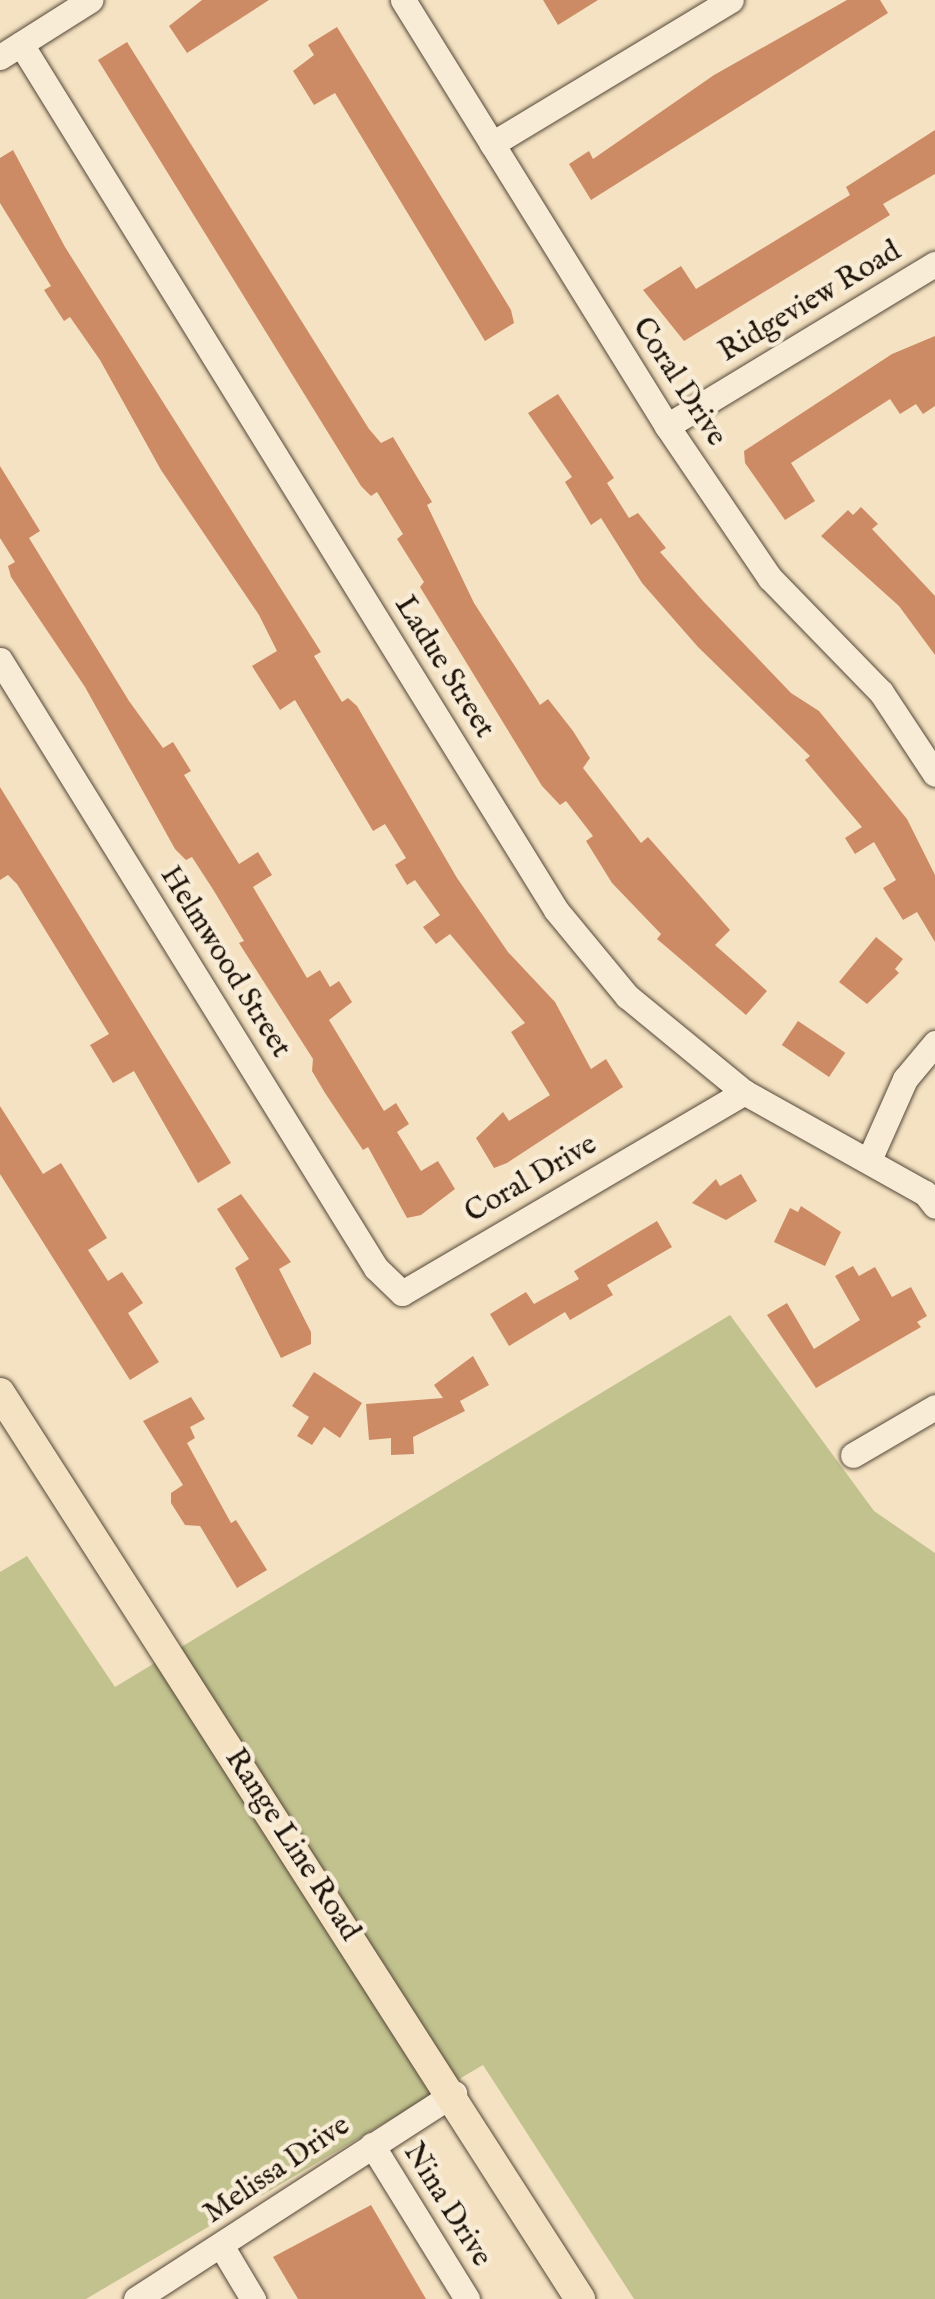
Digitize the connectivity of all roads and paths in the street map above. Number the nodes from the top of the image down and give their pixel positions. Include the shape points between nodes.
1 (90, 0) edge
2 (404, 0) edge
3 (730, 0) edge
4 (11, 50) edge
5 (492, 144) junction
6 (935, 264) edge
7 (667, 426) junction
8 (0, 660) edge
9 (935, 774) edge
10 (935, 1043) edge
11 (744, 1092) junction
12 (870, 1160) junction
13 (935, 1206) edge
14 (402, 1292) joint
15 (0, 1394) edge
16 (935, 1408) edge
17 (853, 1455) dead end
18 (454, 2093) junction
19 (372, 2145) junction
20 (222, 2247) junction
21 (136, 2299) edge
22 (253, 2299) edge
23 (467, 2299) edge
24 (580, 2299) edge

1 - 4 street
2 - 5 street, Coral Drive
3 - 5 street
4 - 11 street, Ladue Street via 556,910 627,996
5 - 7 street, Coral Drive
6 - 7 street, Ridgeview Road
7 - 9 street, Coral Drive via 770,578 881,692
8 - 14 street, Helmwood Street via 376,1268
10 - 12 street via 905,1079
11 - 12 street, Ladue Street
11 - 14 street, Coral Drive
12 - 13 street, Ladue Street
15 - 18 main road, Range Line Road
16 - 17 street
18 - 19 street, Melissa Drive
18 - 24 main road, Range Line Road
19 - 20 street, Melissa Drive
19 - 23 street, Nina Drive
20 - 21 street, Melissa Drive
20 - 22 street

